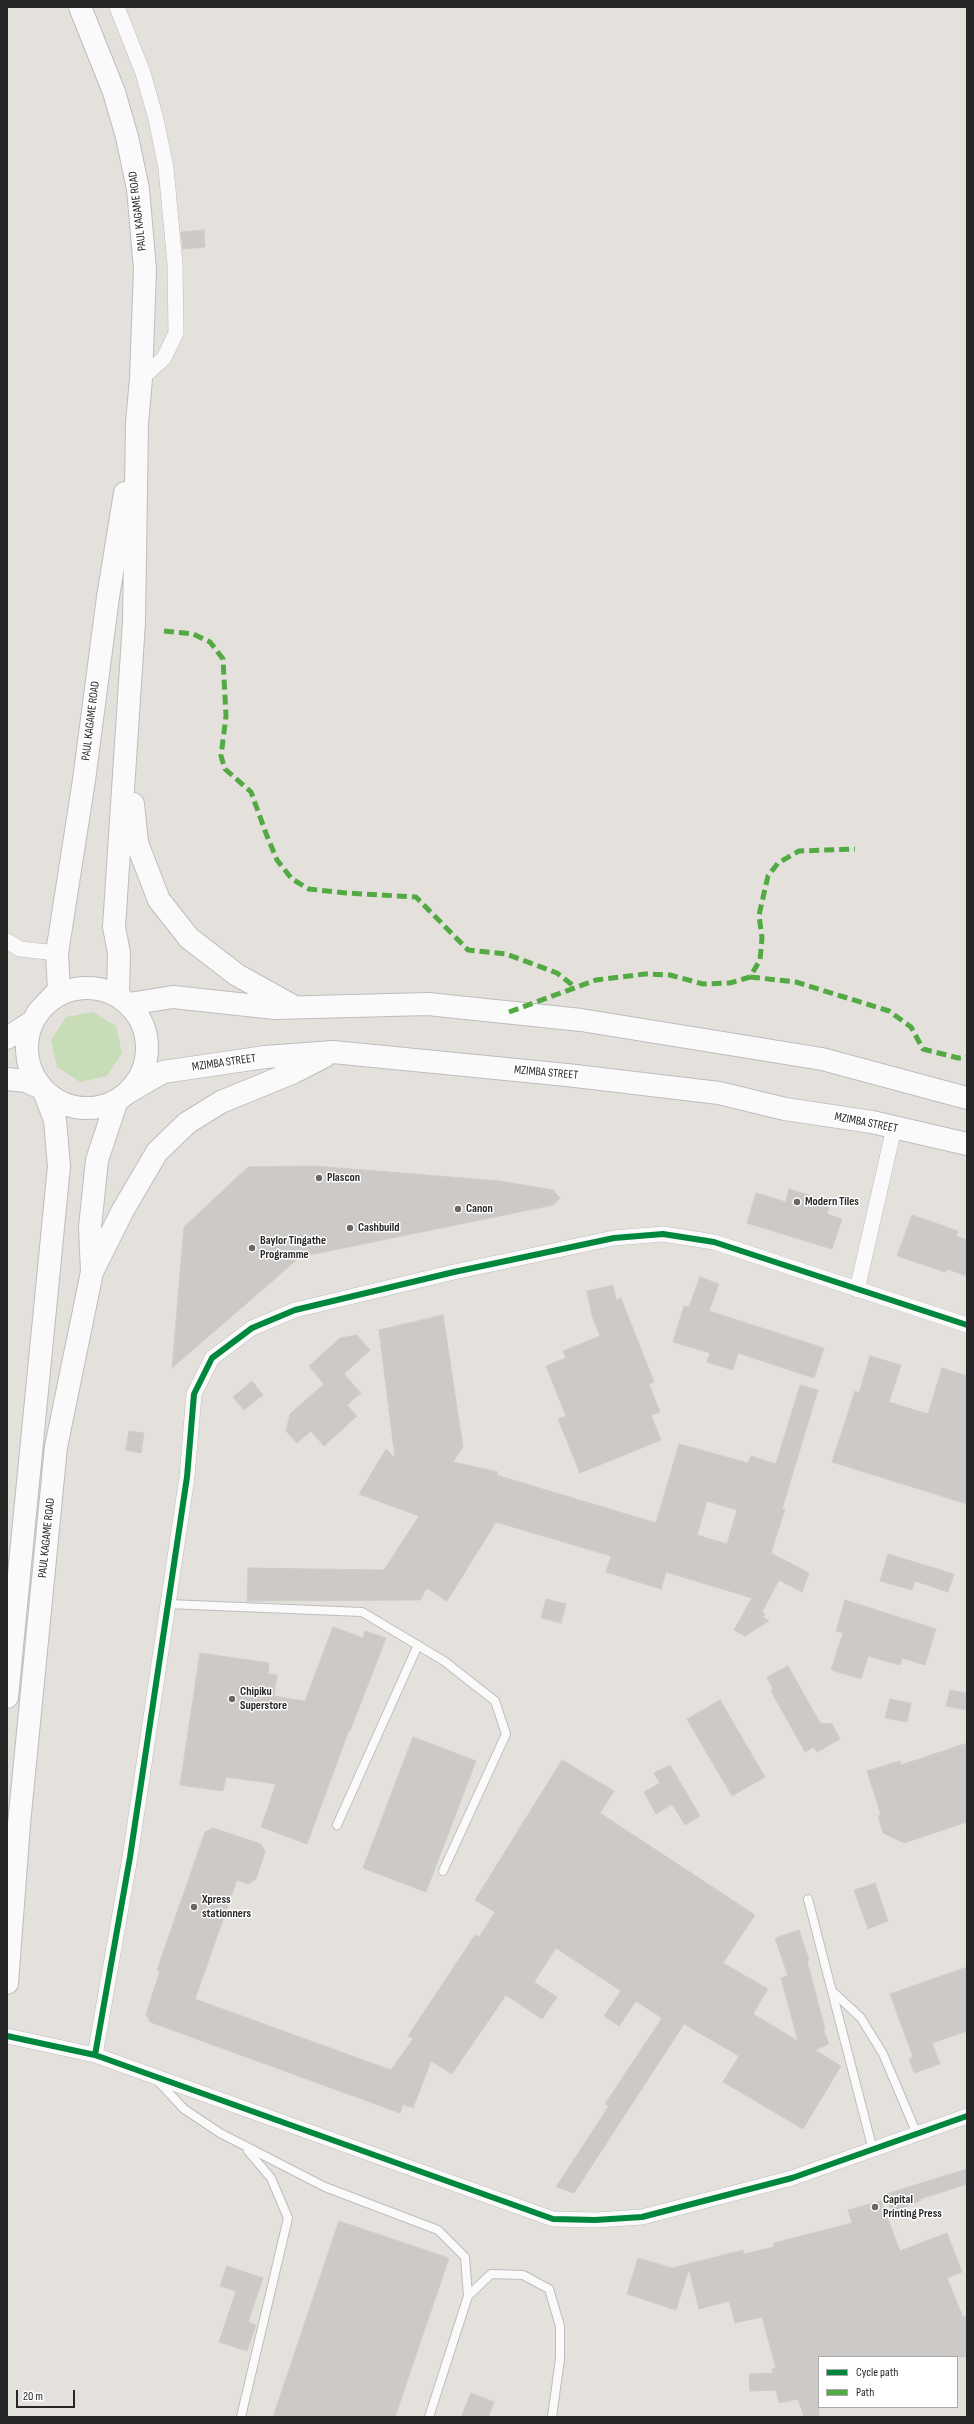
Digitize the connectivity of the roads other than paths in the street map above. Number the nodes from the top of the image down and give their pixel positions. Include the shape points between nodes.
1 (80, 7) edge
2 (117, 7) edge
3 (141, 379) junction
4 (137, 423) junction
5 (126, 747) junction
6 (7, 940) edge
7 (57, 953) junction
8 (123, 999) junction
9 (296, 1008) junction
10 (35, 1017) junction
11 (7, 1038) edge
12 (333, 1052) junction
13 (7, 1079) edge
14 (43, 1090) junction
15 (122, 1097) junction
16 (967, 1098) edge
17 (894, 1128) junction
18 (967, 1144) edge
19 (92, 1272) junction
20 (857, 1290) junction
21 (967, 1325) edge
22 (168, 1604) junction
23 (418, 1646) junction
24 (7, 1697) edge
25 (337, 1825) dead end
26 (443, 1871) dead end
27 (808, 1899) dead end
28 (7, 1983) edge
29 (831, 1990) junction
30 (7, 2036) edge
31 (94, 2055) junction
32 (154, 2076) junction
33 (967, 2116) edge
34 (917, 2134) junction
35 (245, 2147) junction
36 (873, 2150) junction
37 (468, 2296) junction
38 (241, 2417) edge
39 (429, 2417) edge
40 (552, 2417) edge

1 - 3 main road, PAUL KAGAME ROAD via 114,92 138,189 145,269
2 - 3 street via 143,73 156,119 166,168 175,257 176,333 164,358
3 - 4 main road, PAUL KAGAME ROAD
4 - 5 main road, PAUL KAGAME ROAD via 134,622
4 - 7 main road, PAUL KAGAME ROAD via 108,597 84,780
5 - 8 main road, PAUL KAGAME ROAD via 114,927
5 - 9 main road via 137,843 159,900 189,938 237,975
6 - 7 street via 20,949
7 - 10 main road, PAUL KAGAME ROAD via 59,990
8 - 9 main road via 173,998
8 - 10 main road via 97,988 74,988 54,997
8 - 15 main road via 139,1017 146,1032 148,1049 138,1081
9 - 16 main road via 428,1004 580,1020 822,1059
10 - 11 main road
10 - 14 main road via 26,1045 26,1056 34,1079
12 - 15 main road, MZIMBA STREET via 265,1057 163,1072
12 - 17 main road, MZIMBA STREET via 719,1093 785,1109 872,1122
12 - 19 main road via 294,1072 221,1102 187,1123 157,1152 123,1210
13 - 14 main road via 26,1081
14 - 15 main road via 58,1101 73,1107 90,1108
14 - 24 main road via 55,1120 59,1166
15 - 19 main road, PAUL KAGAME ROAD via 97,1160 90,1227
17 - 18 main road, MZIMBA STREET
17 - 20 street
19 - 28 main road, PAUL KAGAME ROAD via 56,1447 19,1824
20 - 21 street
20 - 22 street via 714,1242 662,1234 614,1238 454,1272 295,1310 252,1328 212,1358 194,1394 187,1477
22 - 23 lane via 362,1612
22 - 31 street via 130,1857
23 - 25 lane
23 - 26 lane via 444,1661 495,1701 506,1734
27 - 29 lane
29 - 34 lane via 861,2018 883,2054
29 - 36 lane
30 - 31 street
31 - 32 street
32 - 35 lane via 184,2109
32 - 36 street via 553,2219 642,2217 792,2178
33 - 34 street
34 - 36 street
35 - 37 lane via 325,2187 438,2230 465,2258
35 - 38 lane via 271,2178 288,2218
37 - 39 lane
37 - 40 lane via 491,2274 523,2275 549,2289 560,2326 560,2359

